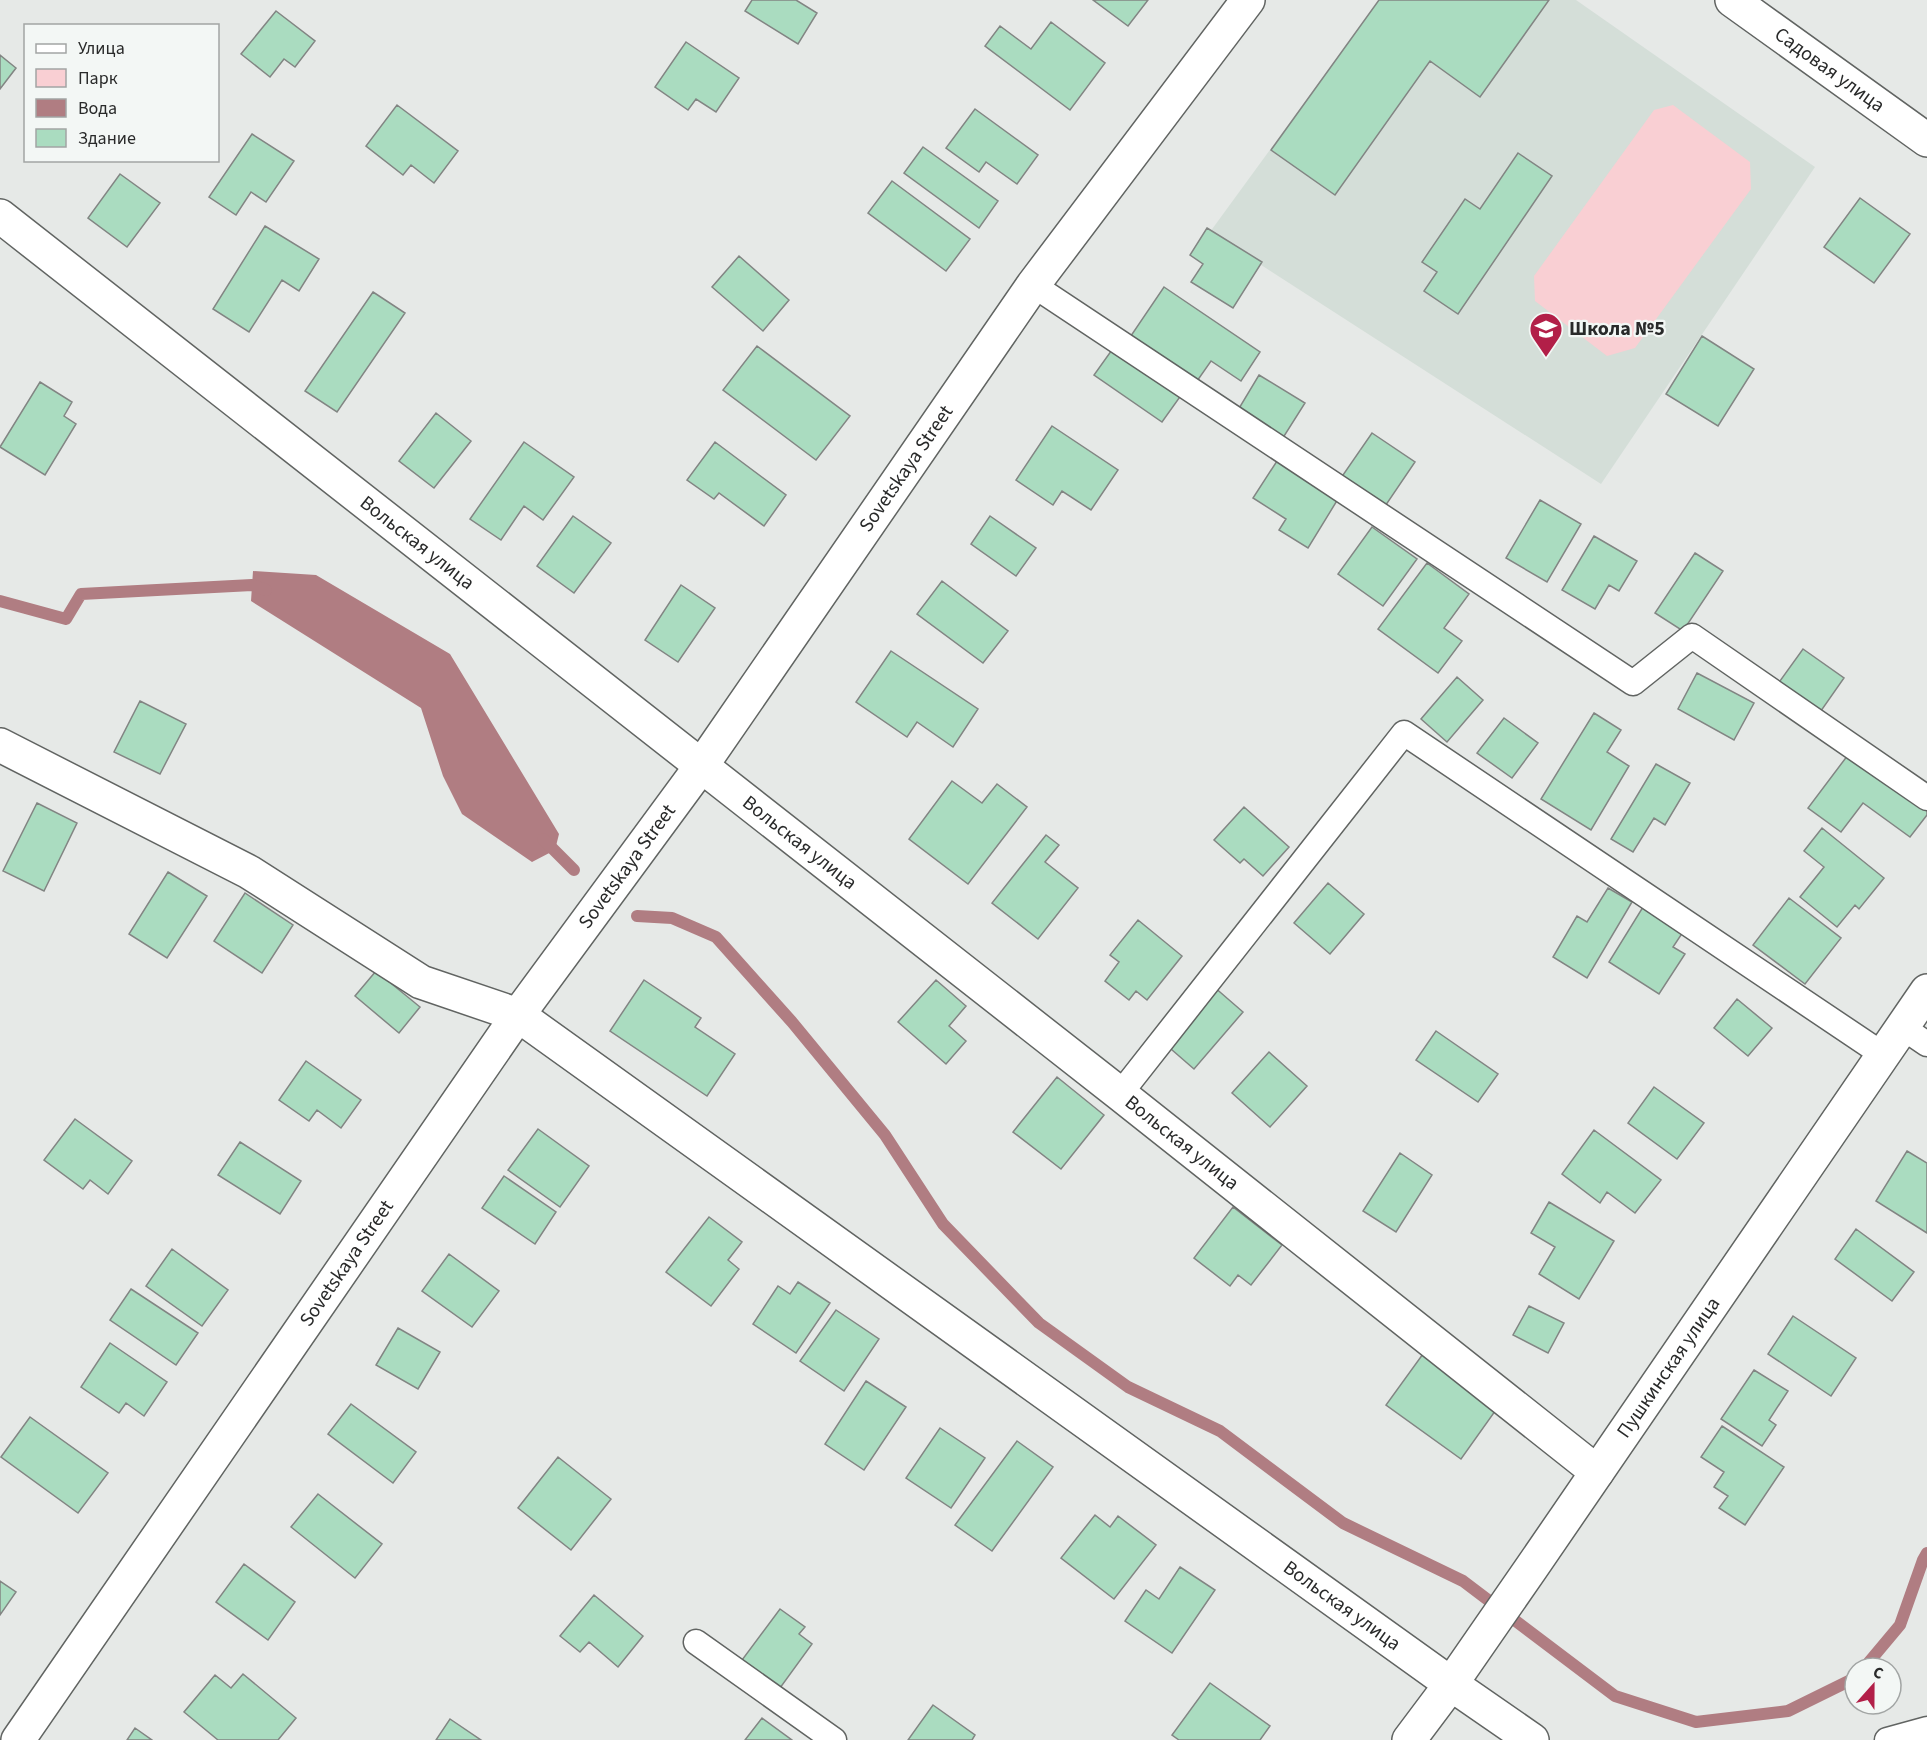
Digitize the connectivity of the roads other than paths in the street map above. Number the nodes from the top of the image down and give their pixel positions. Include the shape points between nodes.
1 (1248, 0) edge
2 (1732, 0) edge
3 (1927, 140) edge
4 (0, 216) edge
5 (1034, 285) junction
6 (0, 745) edge
7 (702, 765) junction
8 (1927, 798) edge
9 (1927, 991) edge
10 (518, 1015) junction
11 (1914, 1035) edge
12 (1882, 1054) junction
13 (1120, 1094) junction
14 (1598, 1472) junction
15 (696, 1642) dead end
16 (1451, 1684) junction
17 (1927, 1729) edge
18 (18, 1740) edge
19 (834, 1740) edge
20 (1409, 1740) edge
21 (1532, 1740) edge
22 (1887, 1740) edge

1 - 5 street, Sovetskaya Street
2 - 3 street, Садовая улица
4 - 7 street, Вольская улица
5 - 7 street, Sovetskaya Street
5 - 8 lane via 1633,683 1692,636
6 - 10 street, Вольская улица via 249,872 421,982
7 - 10 street, Sovetskaya Street
7 - 13 street, Вольская улица
9 - 11 street, Пушкинская улица
10 - 16 street, Вольская улица
10 - 18 street, Sovetskaya Street
11 - 12 street, Пушкинская улица
12 - 13 lane via 1404,733
12 - 14 street, Пушкинская улица
13 - 14 street, Вольская улица
14 - 16 street, Пушкинская улица
15 - 19 lane
16 - 20 street, Пушкинская улица
16 - 21 street, Вольская улица
17 - 22 lane

